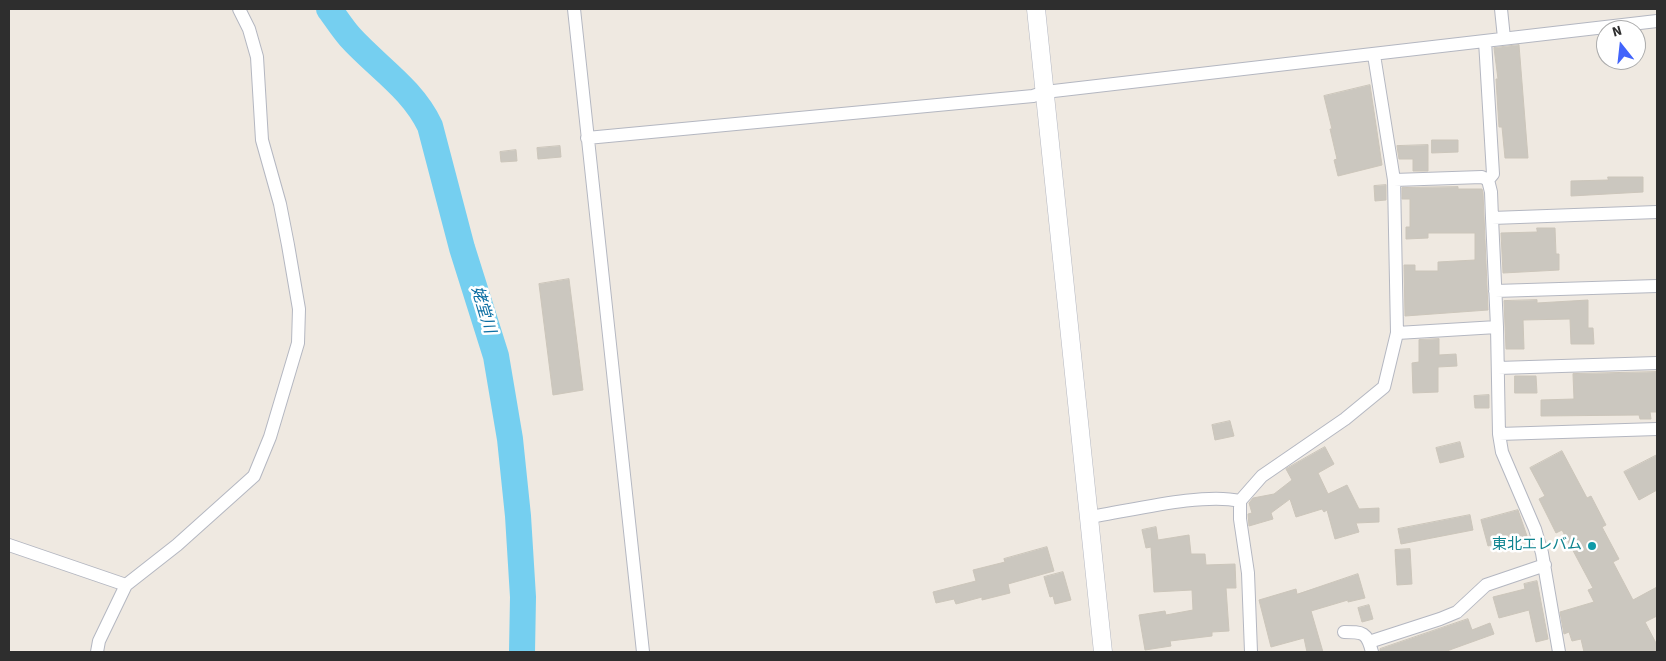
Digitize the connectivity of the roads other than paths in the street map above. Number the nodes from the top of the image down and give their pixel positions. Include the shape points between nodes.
1 (239, 9) edge
2 (574, 9) edge
3 (1036, 9) edge
4 (1501, 9) edge
5 (1657, 20) edge
6 (1504, 38) junction
7 (1486, 41) junction
8 (1374, 55) junction
9 (1045, 92) junction
10 (587, 138) junction
11 (1394, 180) junction
12 (1488, 180) junction
13 (1657, 212) edge
14 (1492, 218) junction
15 (1657, 286) edge
16 (1495, 291) junction
17 (1497, 327) junction
18 (1397, 333) junction
19 (1657, 363) edge
20 (1498, 368) junction
21 (1657, 429) edge
22 (1500, 434) junction
23 (1240, 501) junction
24 (1090, 517) junction
25 (9, 545) edge
26 (1545, 565) junction
27 (126, 585) junction
28 (1344, 632) dead end
29 (1370, 647) edge
30 (97, 652) edge
31 (643, 652) edge
32 (1103, 652) edge
33 (1251, 652) edge
34 (1560, 652) edge

1 - 27 street via 257,57 262,140 280,204 300,309 298,343 270,436 254,476 177,545
2 - 10 street
3 - 9 street
4 - 6 street
5 - 6 street
6 - 7 street
7 - 8 street
7 - 12 street via 1493,174
8 - 9 street
8 - 11 street
9 - 10 street via 1033,96
9 - 24 street
10 - 31 street
11 - 12 street via 1477,176
11 - 18 street
12 - 14 street
13 - 14 street
14 - 16 street
15 - 16 street
16 - 17 street
17 - 18 street
17 - 20 street
18 - 23 street via 1384,387 1345,419 1262,476
19 - 20 street
20 - 22 street
21 - 22 street
22 - 26 street via 1502,452 1535,529
23 - 24 street via 1228,498 1192,501
23 - 33 street via 1248,573
24 - 32 street
25 - 27 street
26 - 29 street via 1486,585 1457,612
26 - 34 street
27 - 30 street via 99,640
28 - 29 street via 1361,632

